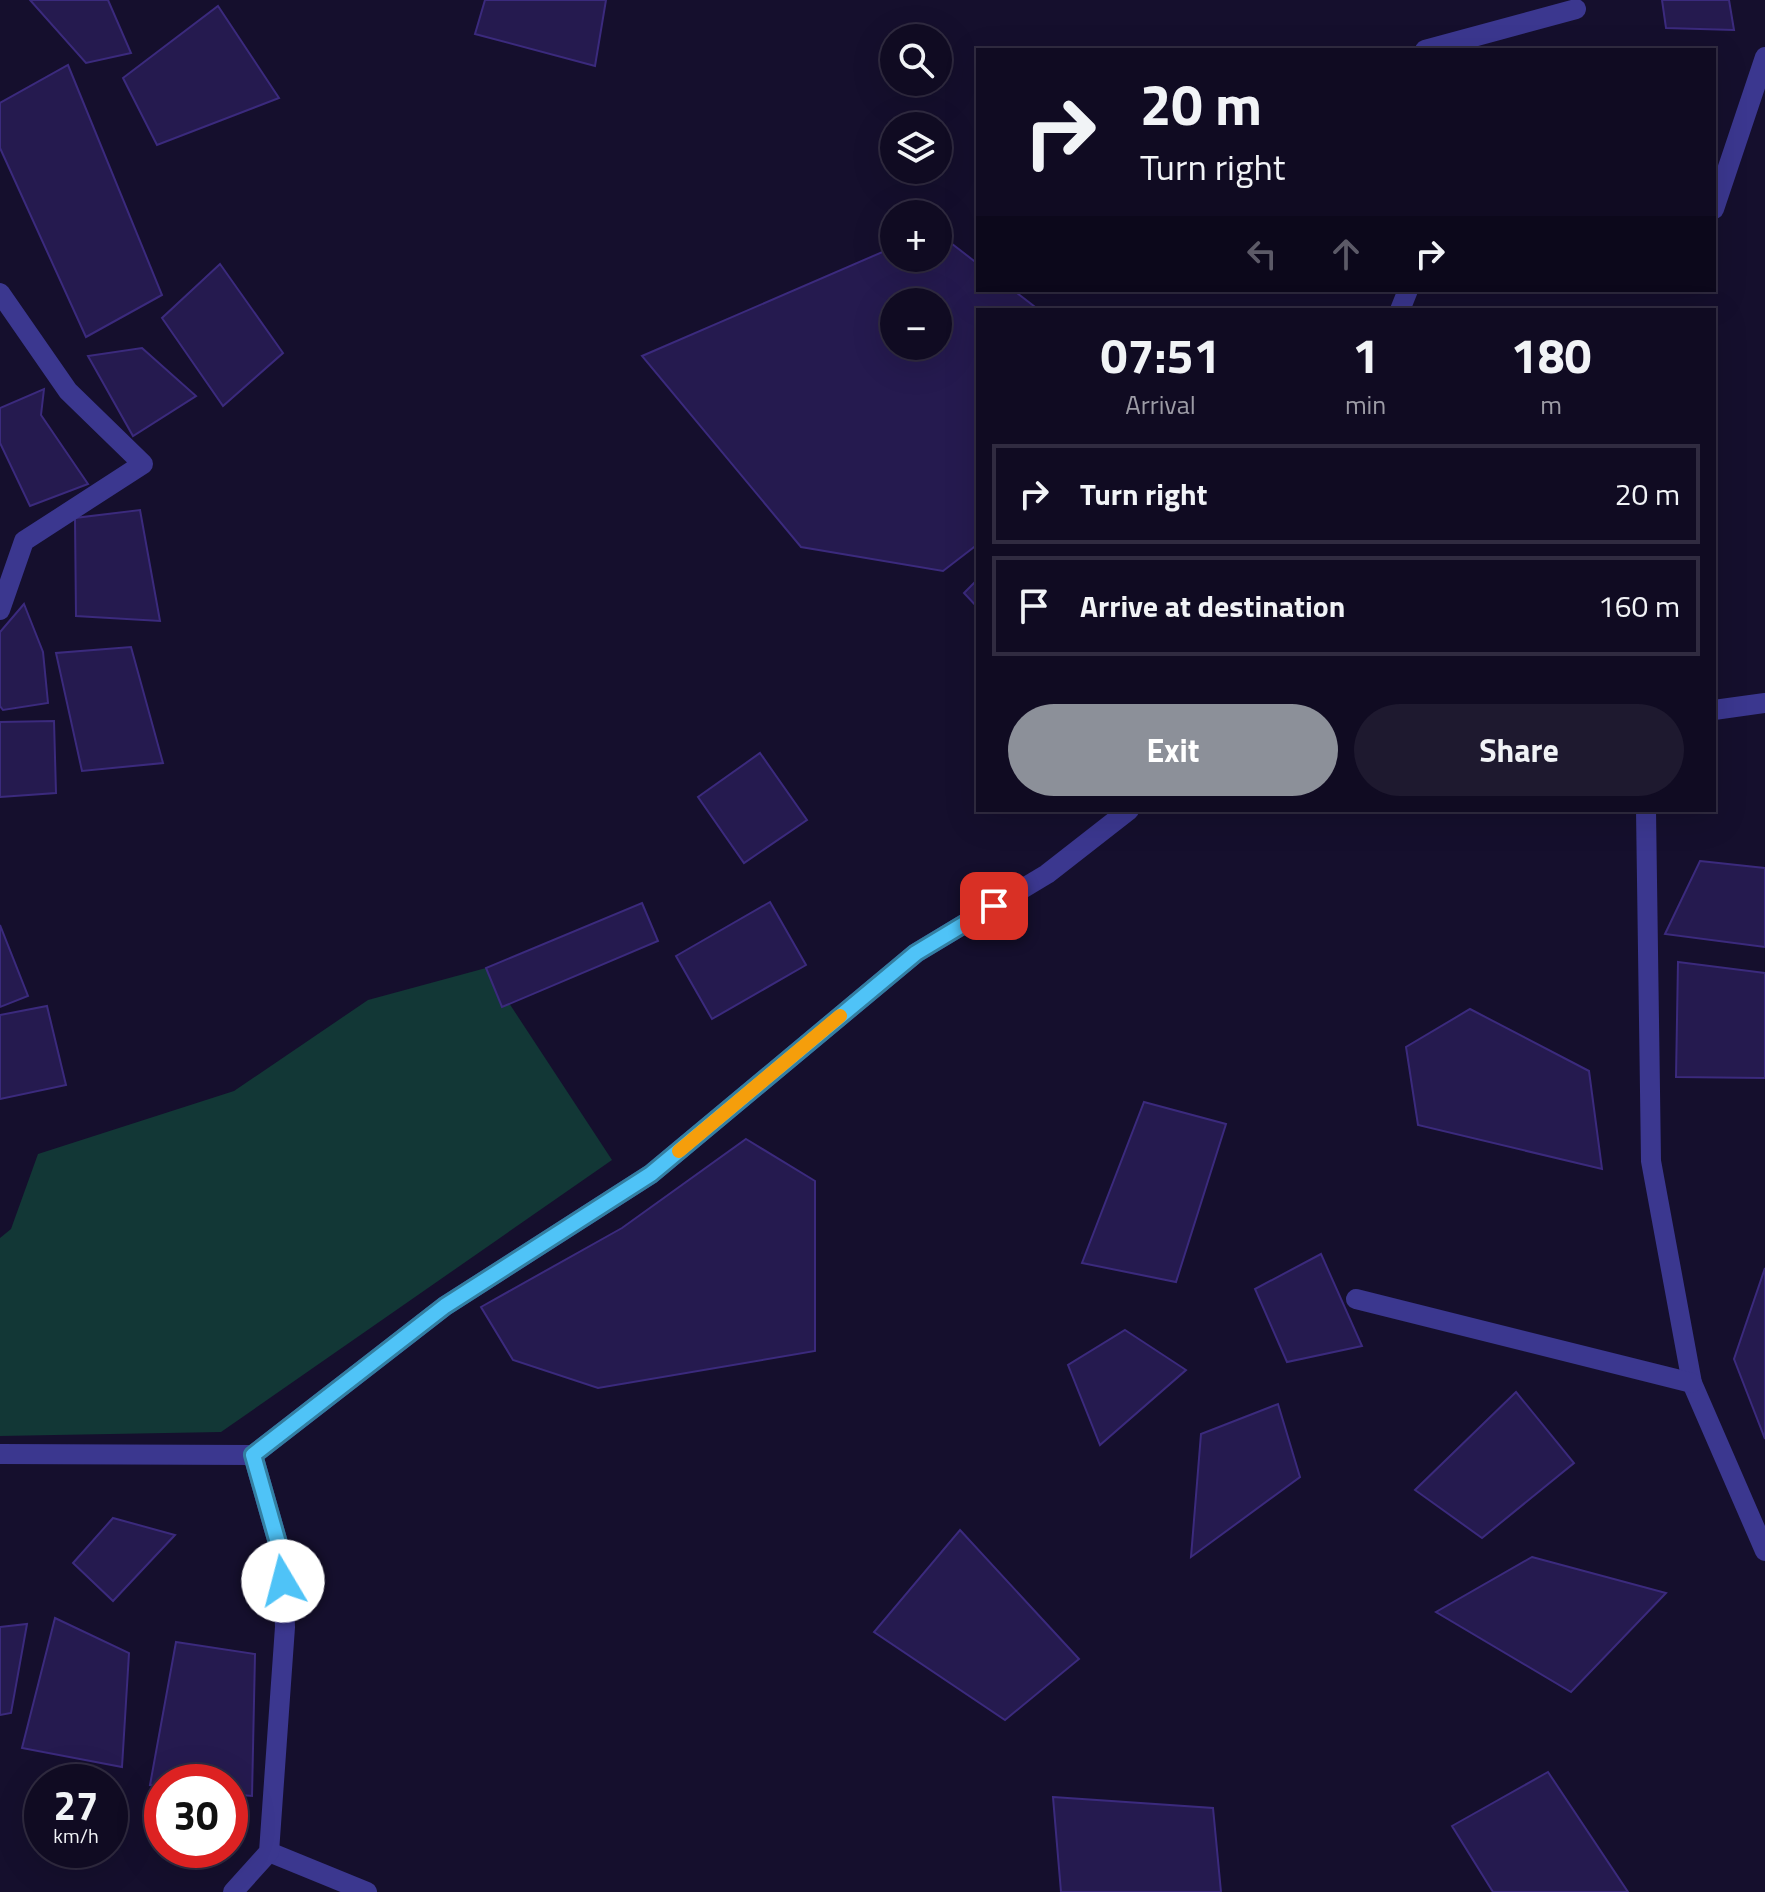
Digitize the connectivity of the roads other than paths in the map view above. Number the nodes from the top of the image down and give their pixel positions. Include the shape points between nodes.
1 (1576, 9) dead end
2 (1432, 48) edge
3 (1765, 57) edge
4 (1716, 203) edge
5 (0, 293) edge
6 (0, 610) edge
7 (1765, 703) edge
8 (1716, 710) edge
9 (1126, 812) edge
10 (1646, 812) edge
11 (1356, 1299) dead end
12 (1692, 1383) junction
13 (0, 1454) edge
14 (253, 1455) junction
15 (1765, 1551) edge
16 (269, 1852) junction
17 (233, 1892) edge
18 (367, 1892) edge

1 - 2 street
3 - 4 street
5 - 6 street via 68,391 143,464 24,541
7 - 8 street
9 - 14 street via 1047,874 916,953 651,1174 445,1306
10 - 12 street via 1651,1161
11 - 12 street
12 - 15 street
13 - 14 street
14 - 16 street via 282,1557 285,1627
16 - 17 street
16 - 18 street

